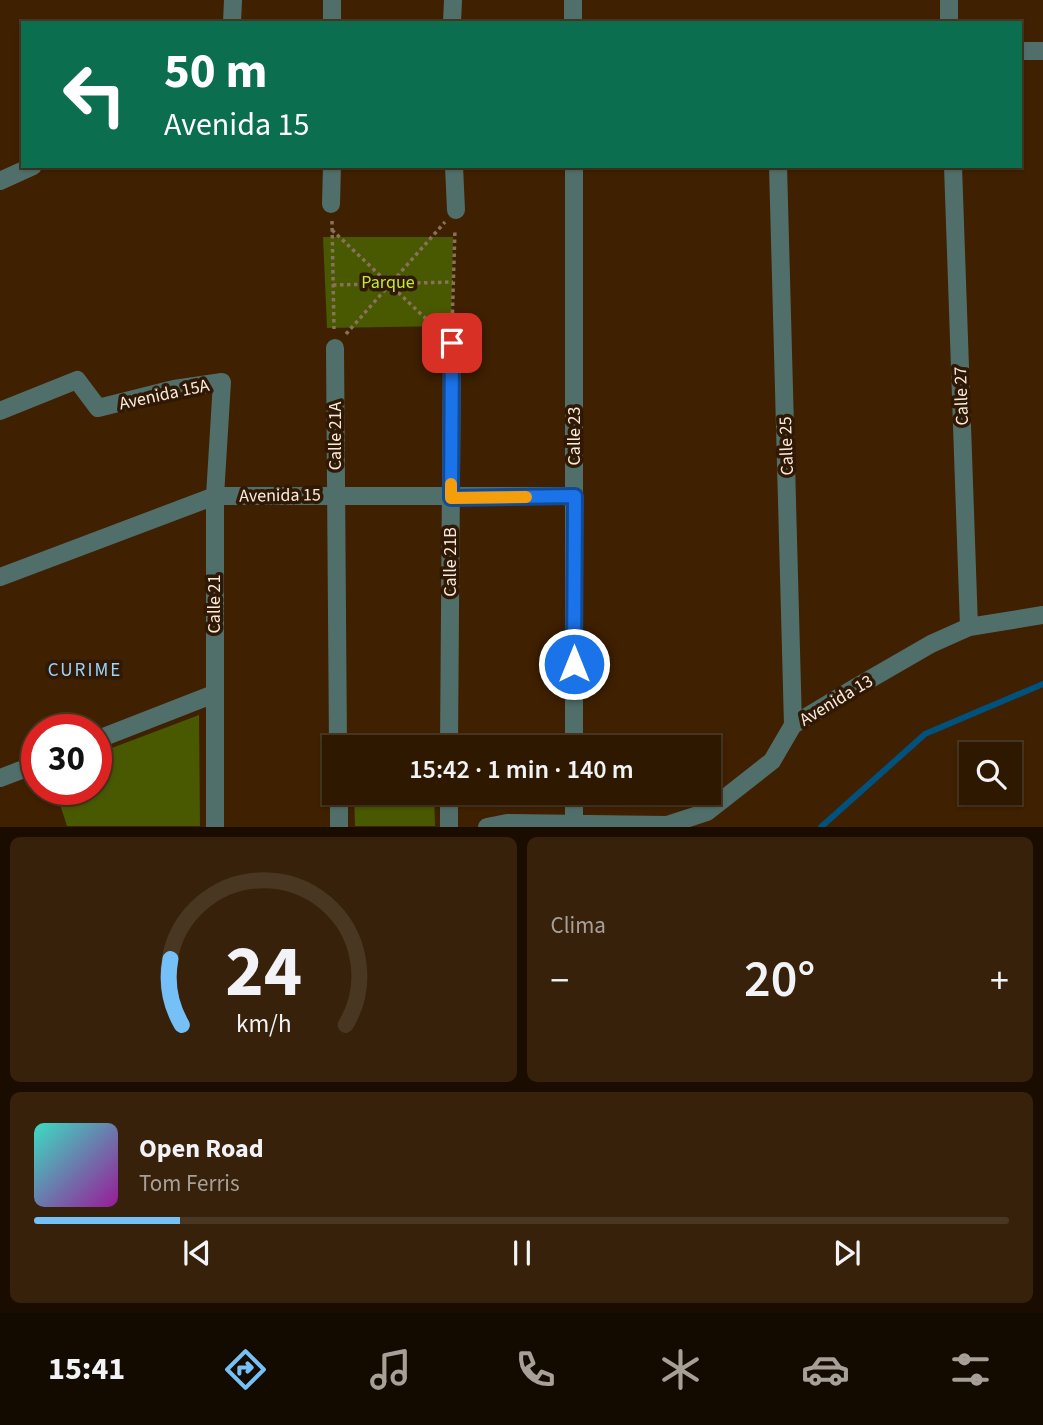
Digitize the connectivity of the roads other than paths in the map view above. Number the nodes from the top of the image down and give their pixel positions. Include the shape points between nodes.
1 (233, 0) edge
2 (332, 0) edge
3 (453, 0) edge
4 (573, 0) edge
5 (949, 0) edge
6 (232, 21) edge
7 (332, 21) edge
8 (452, 21) edge
9 (573, 21) edge
10 (949, 21) edge
11 (1022, 51) edge
12 (1043, 51) edge
13 (28, 168) edge
14 (332, 168) edge
15 (454, 168) edge
16 (574, 168) edge
17 (778, 168) edge
18 (953, 168) edge
19 (1, 178) edge
20 (331, 204) road end
21 (456, 210) road end
22 (452, 343) road end
23 (335, 348) road end
24 (222, 382) joint
25 (0, 411) edge
26 (335, 494) junction
27 (215, 496) junction
28 (575, 496) junction
29 (451, 498) junction
30 (0, 577) edge
31 (1043, 615) edge
32 (969, 627) junction
33 (214, 694) junction
34 (793, 725) junction
35 (112, 734) edge
36 (338, 735) edge
37 (449, 735) edge
38 (574, 735) edge
39 (21, 770) edge
40 (0, 778) edge
41 (339, 805) edge
42 (449, 805) edge
43 (574, 805) edge
44 (573, 824) junction
45 (215, 827) edge
46 (339, 827) edge
47 (449, 827) edge
48 (488, 827) edge

1 - 6 street
2 - 7 street
3 - 8 street
4 - 9 street
5 - 10 street
11 - 12 street
13 - 19 street
14 - 20 street
15 - 21 street
16 - 28 street, Calle 23
17 - 34 street, Calle 25
18 - 32 street, Calle 27
22 - 29 street, Calle 21B
23 - 26 street, Calle 21A
24 - 25 street, Avenida 15A via 99,408 76,380
24 - 27 street, Calle 21
26 - 27 street, Avenida 15
26 - 29 street, Avenida 15
26 - 36 street, Calle 21A
27 - 30 street, Avenida 15
27 - 33 street, Calle 21
28 - 29 street, Avenida 15
28 - 38 street, Calle 23
29 - 37 street, Calle 21B
31 - 32 street, Avenida 13
32 - 34 street, Avenida 13 via 930,644
33 - 35 street
33 - 45 street, Calle 21
34 - 44 street, Avenida 13 via 772,761 708,811 667,825
39 - 40 street
41 - 46 street
42 - 47 street
43 - 44 street
44 - 48 street, Avenida 13

